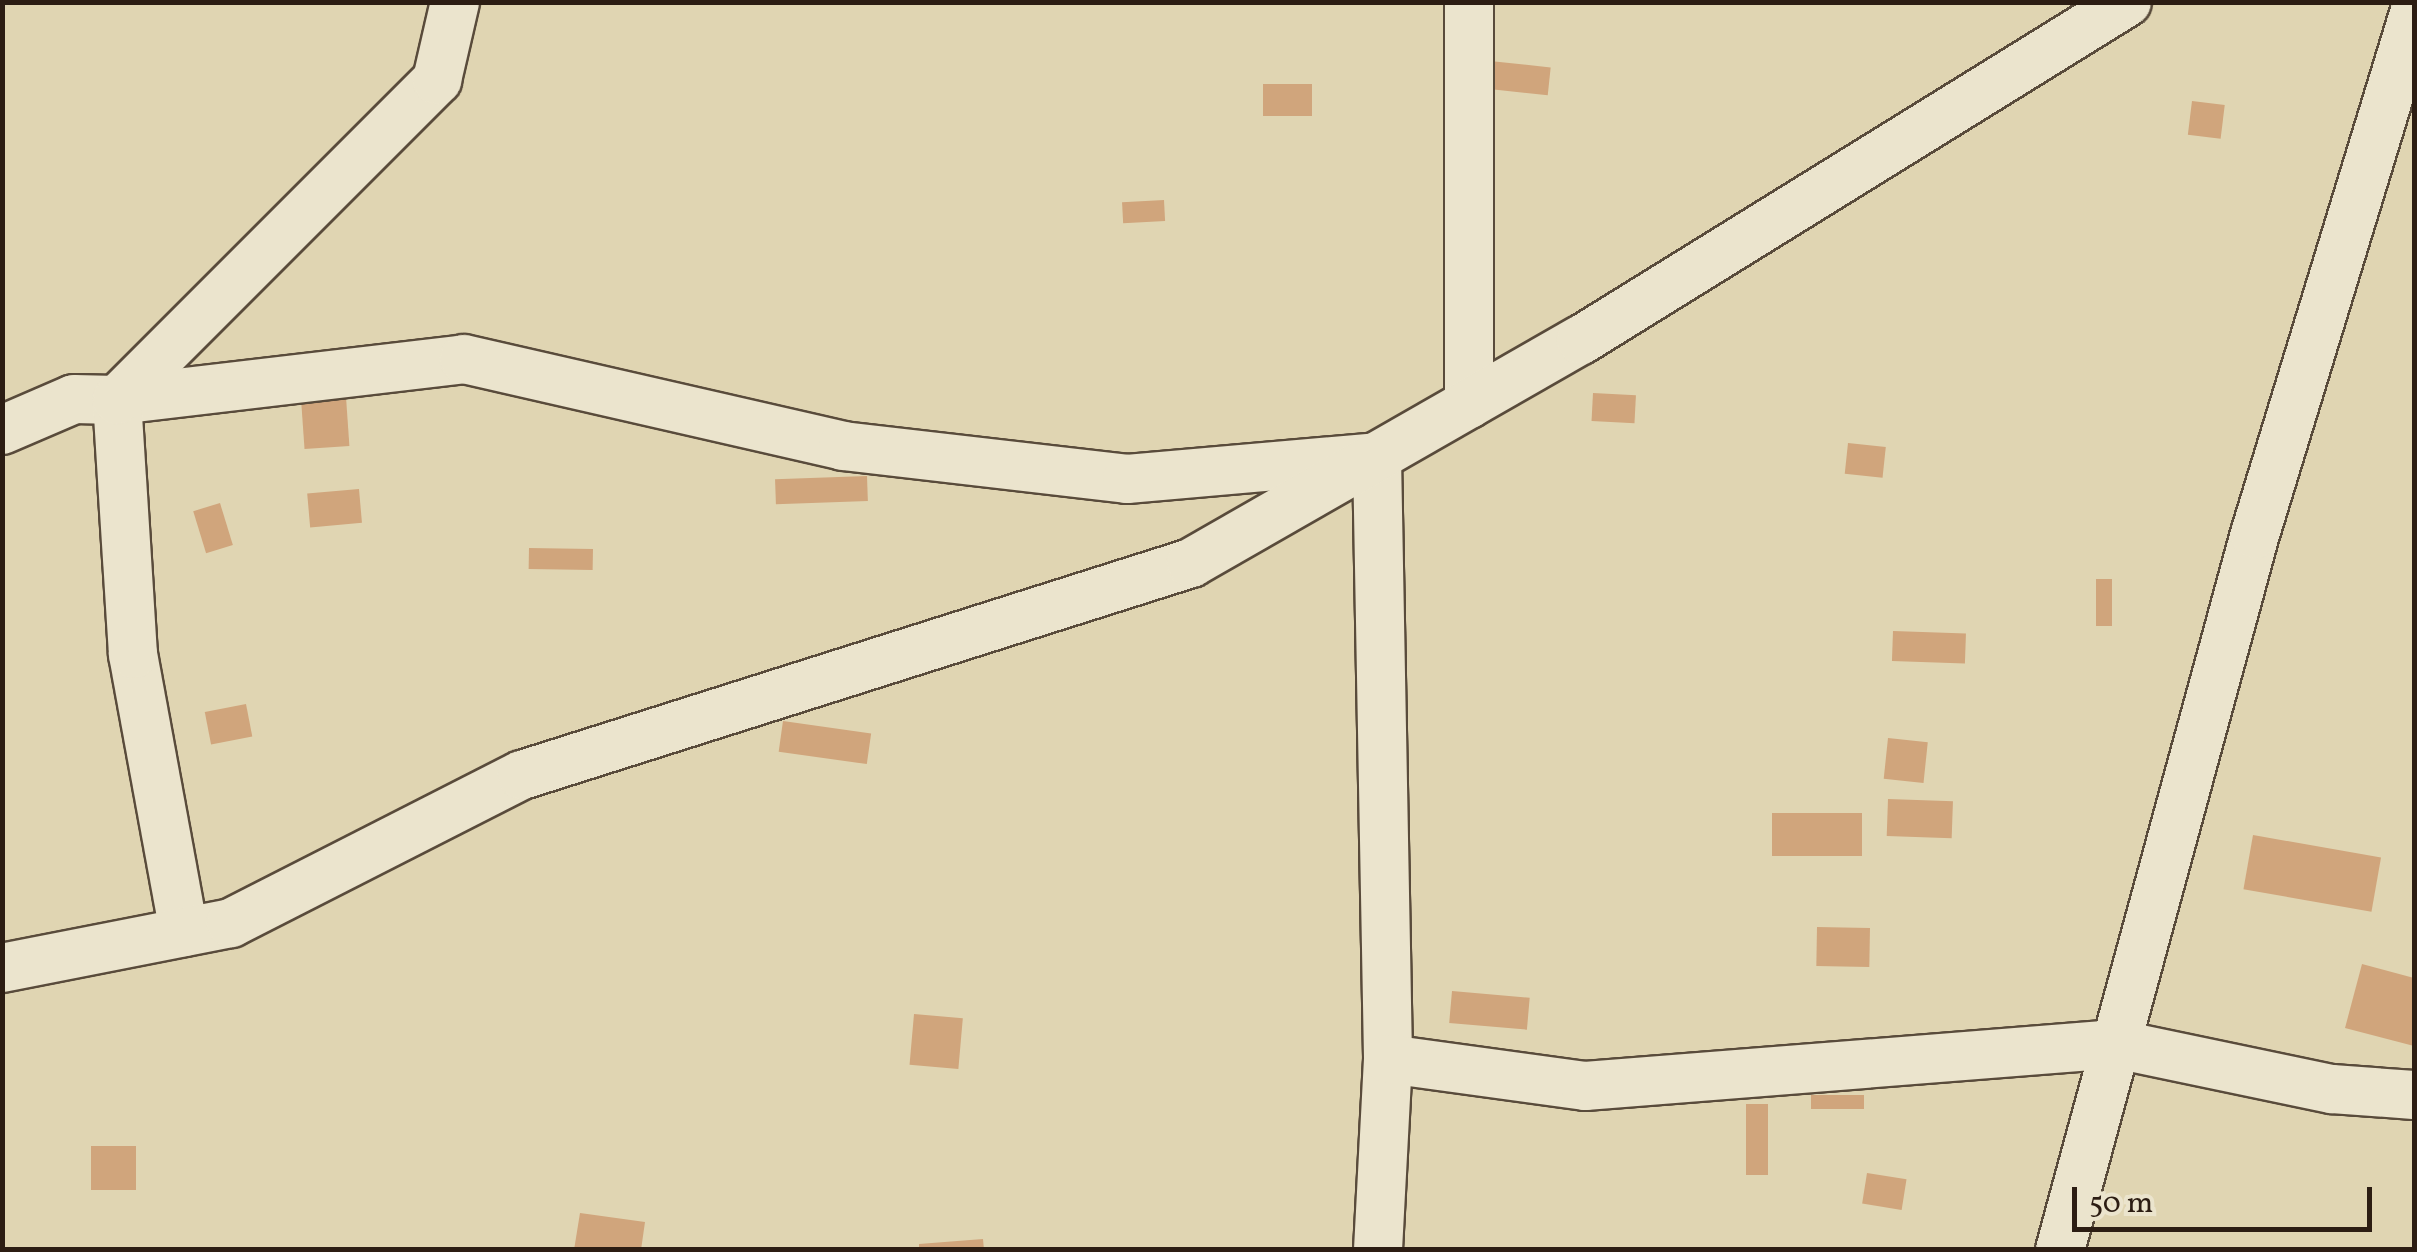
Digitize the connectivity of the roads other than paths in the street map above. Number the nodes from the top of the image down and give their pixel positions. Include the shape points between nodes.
1 (455, 2) edge
2 (1468, 2) edge
3 (2128, 2) edge
4 (2414, 14) edge
5 (117, 400) junction
6 (1469, 404) junction
7 (2, 430) edge
8 (1377, 457) junction
9 (184, 932) junction
10 (2, 968) edge
11 (2116, 1044) junction
12 (1388, 1059) junction
13 (2414, 1095) edge
14 (1378, 1250) edge
15 (2060, 1250) edge

1 - 5 street via 437,80
2 - 6 street
3 - 6 street
4 - 11 street via 2255,534
5 - 7 street via 74,399
5 - 8 street via 464,359 843,446 1127,479
5 - 9 street via 132,654
6 - 8 street
8 - 9 street via 1191,563 522,775 231,922
8 - 12 street
9 - 10 street
11 - 12 street via 1585,1086
11 - 13 street via 2332,1089
11 - 15 street
12 - 14 street

